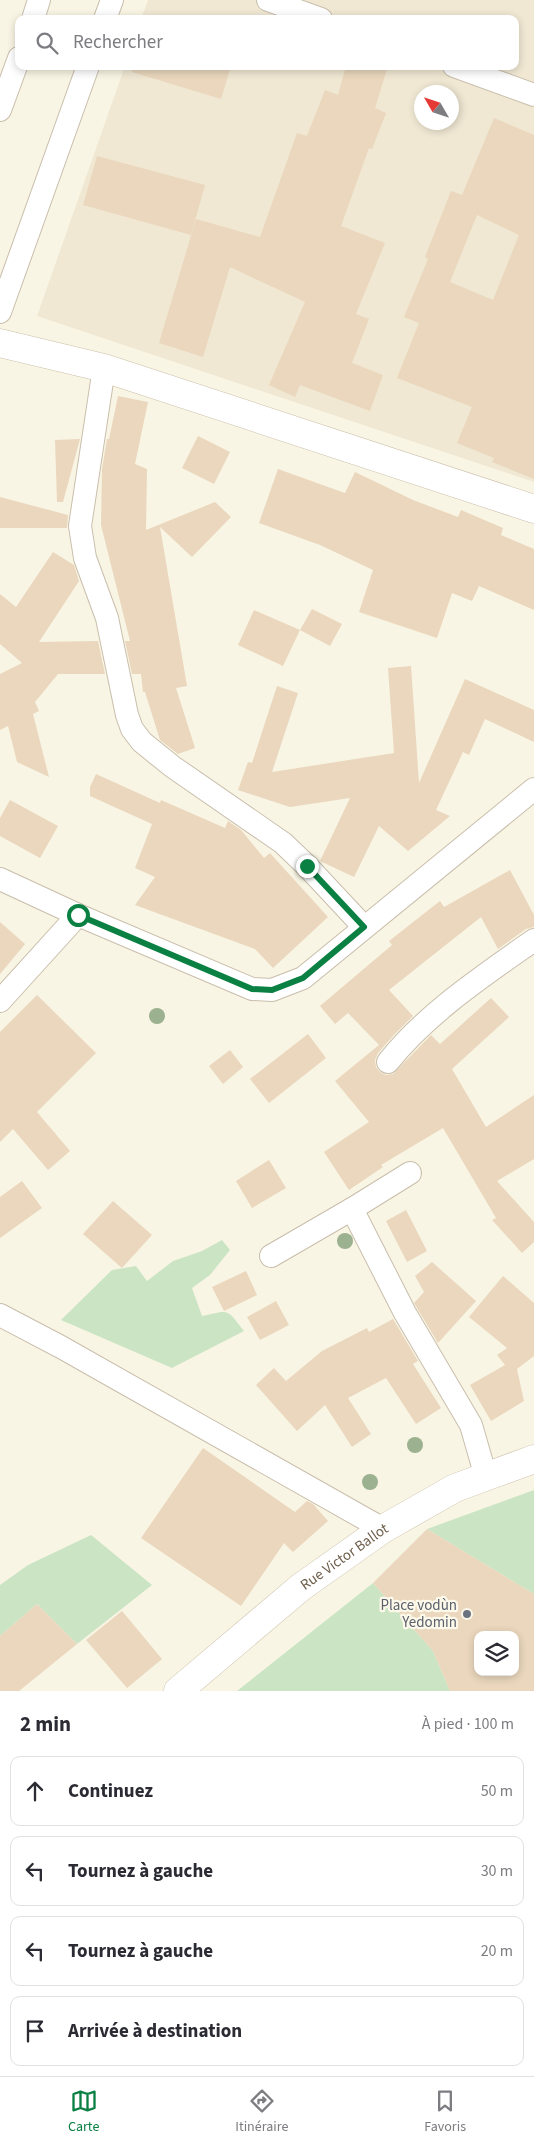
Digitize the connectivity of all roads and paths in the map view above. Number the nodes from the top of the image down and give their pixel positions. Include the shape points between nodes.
1 (39, 0) edge
2 (112, 0) edge
3 (268, 0) edge
4 (34, 15) edge
5 (106, 15) edge
6 (310, 15) edge
7 (15, 69) edge
8 (87, 70) edge
9 (465, 70) edge
10 (534, 95) edge
11 (0, 110) edge
12 (0, 312) edge
13 (0, 343) edge
14 (104, 368) junction
15 (534, 509) edge
16 (530, 799) edge
17 (0, 879) edge
18 (78, 915) junction
19 (364, 927) junction
20 (534, 940) edge
21 (0, 1001) edge
22 (388, 1062) dead end
23 (410, 1173) dead end
24 (352, 1208) junction
25 (271, 1256) dead end
26 (0, 1316) edge
27 (534, 1459) edge
28 (486, 1476) junction
29 (383, 1529) junction
30 (178, 1691) edge

1 - 4 street
2 - 5 street
3 - 6 street
7 - 11 street
8 - 12 street
9 - 10 street
13 - 14 street
14 - 15 street
14 - 19 street via 80,526 86,558 107,618 126,715 132,729 142,742 173,767 283,843
16 - 19 street
17 - 18 street
18 - 19 street via 252,989 272,990 303,978
18 - 21 street
20 - 22 street via 474,982 413,1035
23 - 24 street
24 - 25 street
24 - 28 street via 410,1320 471,1425
26 - 29 street
27 - 28 street, Rue Victor Ballot
28 - 29 street, Rue Victor Ballot via 455,1488
29 - 30 street, Rue Victor Ballot via 300,1587

